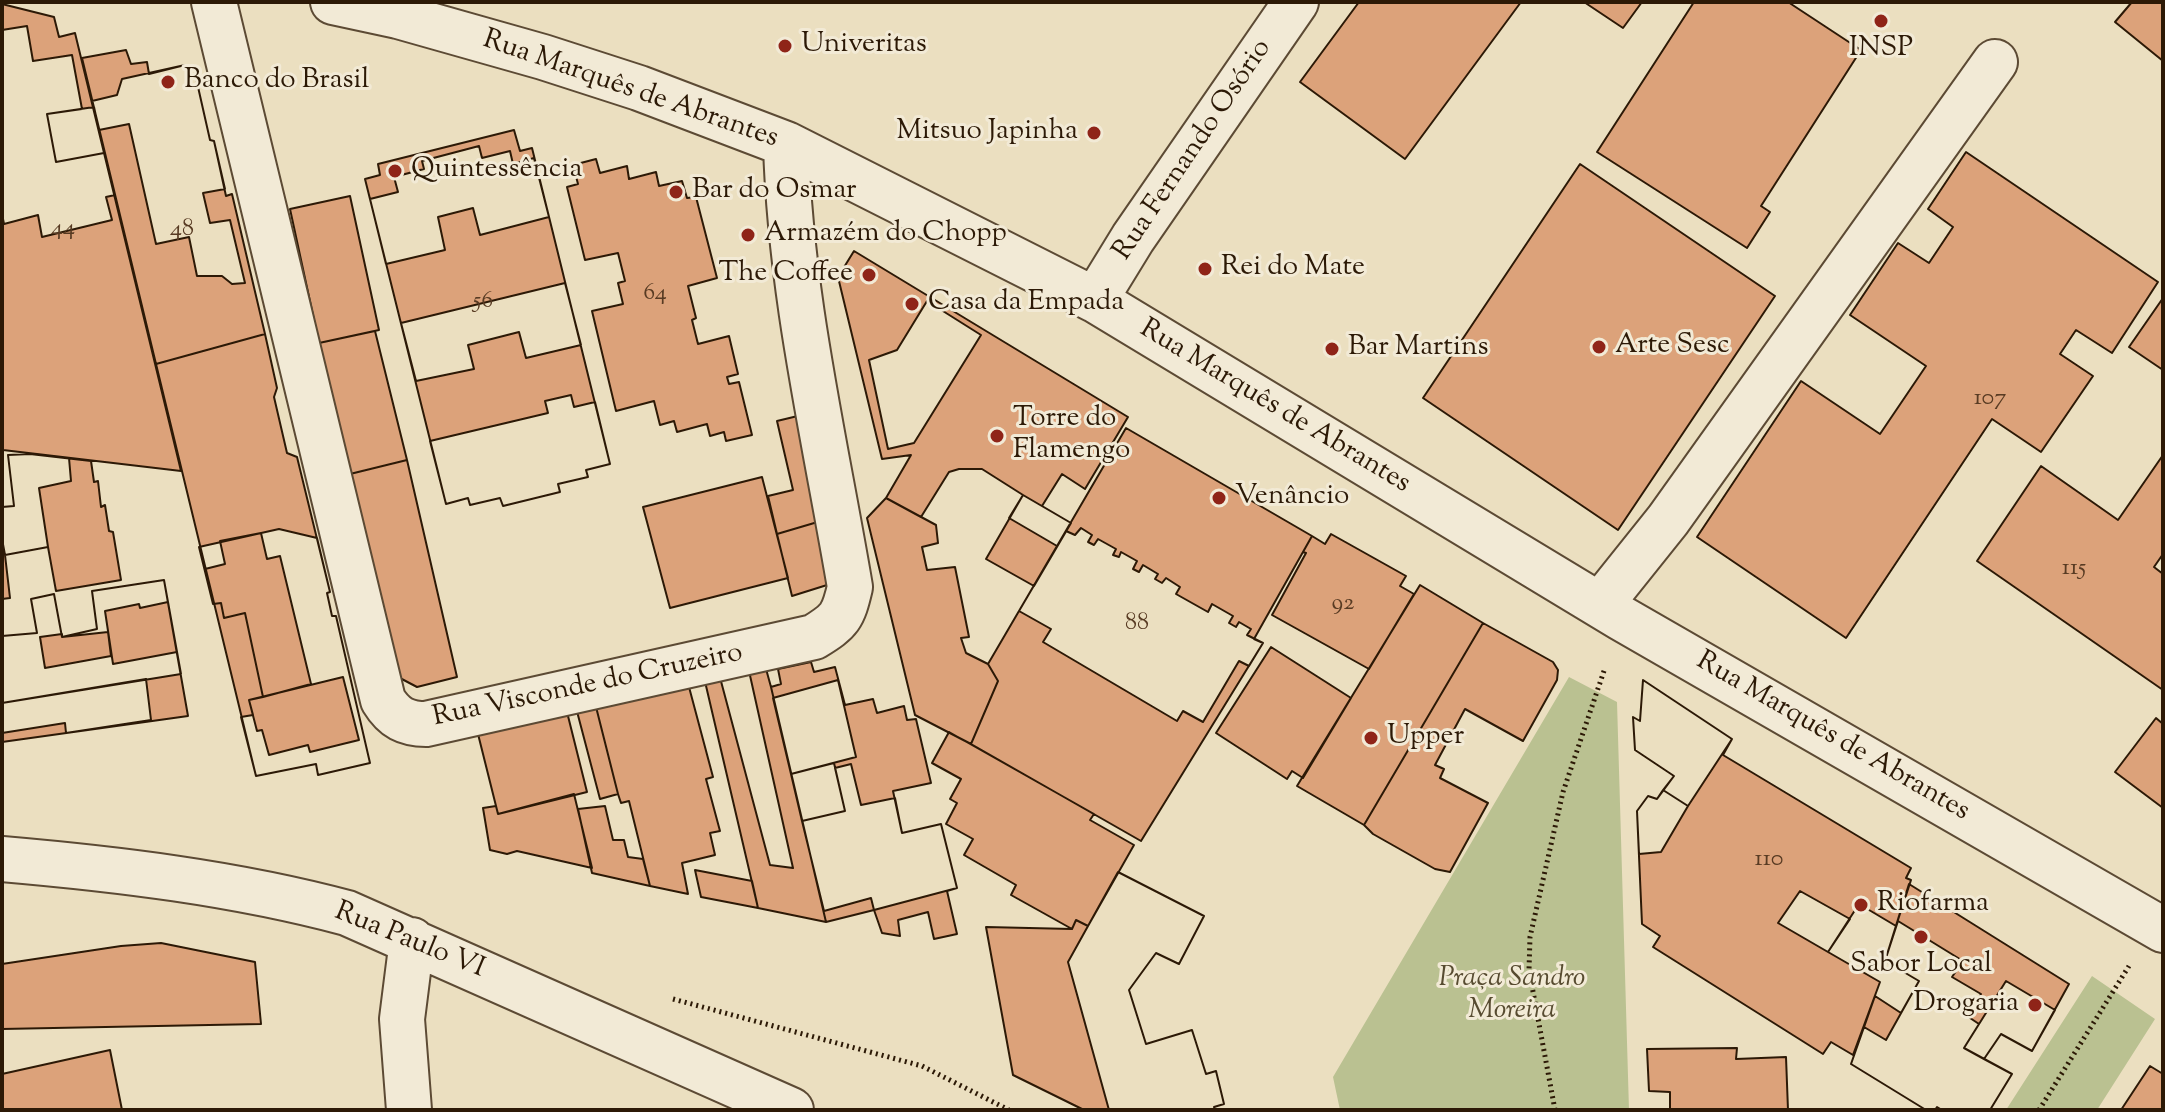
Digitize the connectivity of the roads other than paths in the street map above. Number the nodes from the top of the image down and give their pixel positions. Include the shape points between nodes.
1 (214, 2) edge
2 (333, 2) edge
3 (1296, 2) edge
4 (1995, 62) dead end
5 (786, 144) junction
6 (1095, 300) junction
7 (1611, 612) junction
8 (2, 859) edge
9 (2159, 927) edge
10 (412, 940) junction
11 (409, 1110) edge
12 (791, 1110) edge

1 - 5 street, Rua Visconde do Cruzeiro via 383,700 391,713 410,724 814,637 837,623 845,611 850,587 796,276
2 - 5 street, Rua Marquês de Abrantes via 543,57
3 - 6 street, Rua Fernando Osório
4 - 7 street via 1668,520
5 - 6 street, Rua Marquês de Abrantes
6 - 7 street, Rua Marquês de Abrantes
7 - 9 street, Rua Marquês de Abrantes
8 - 10 street, Rua Paulo VI via 100,867 297,900 347,913
10 - 11 street via 402,1019
10 - 12 street, Rua Paulo VI

